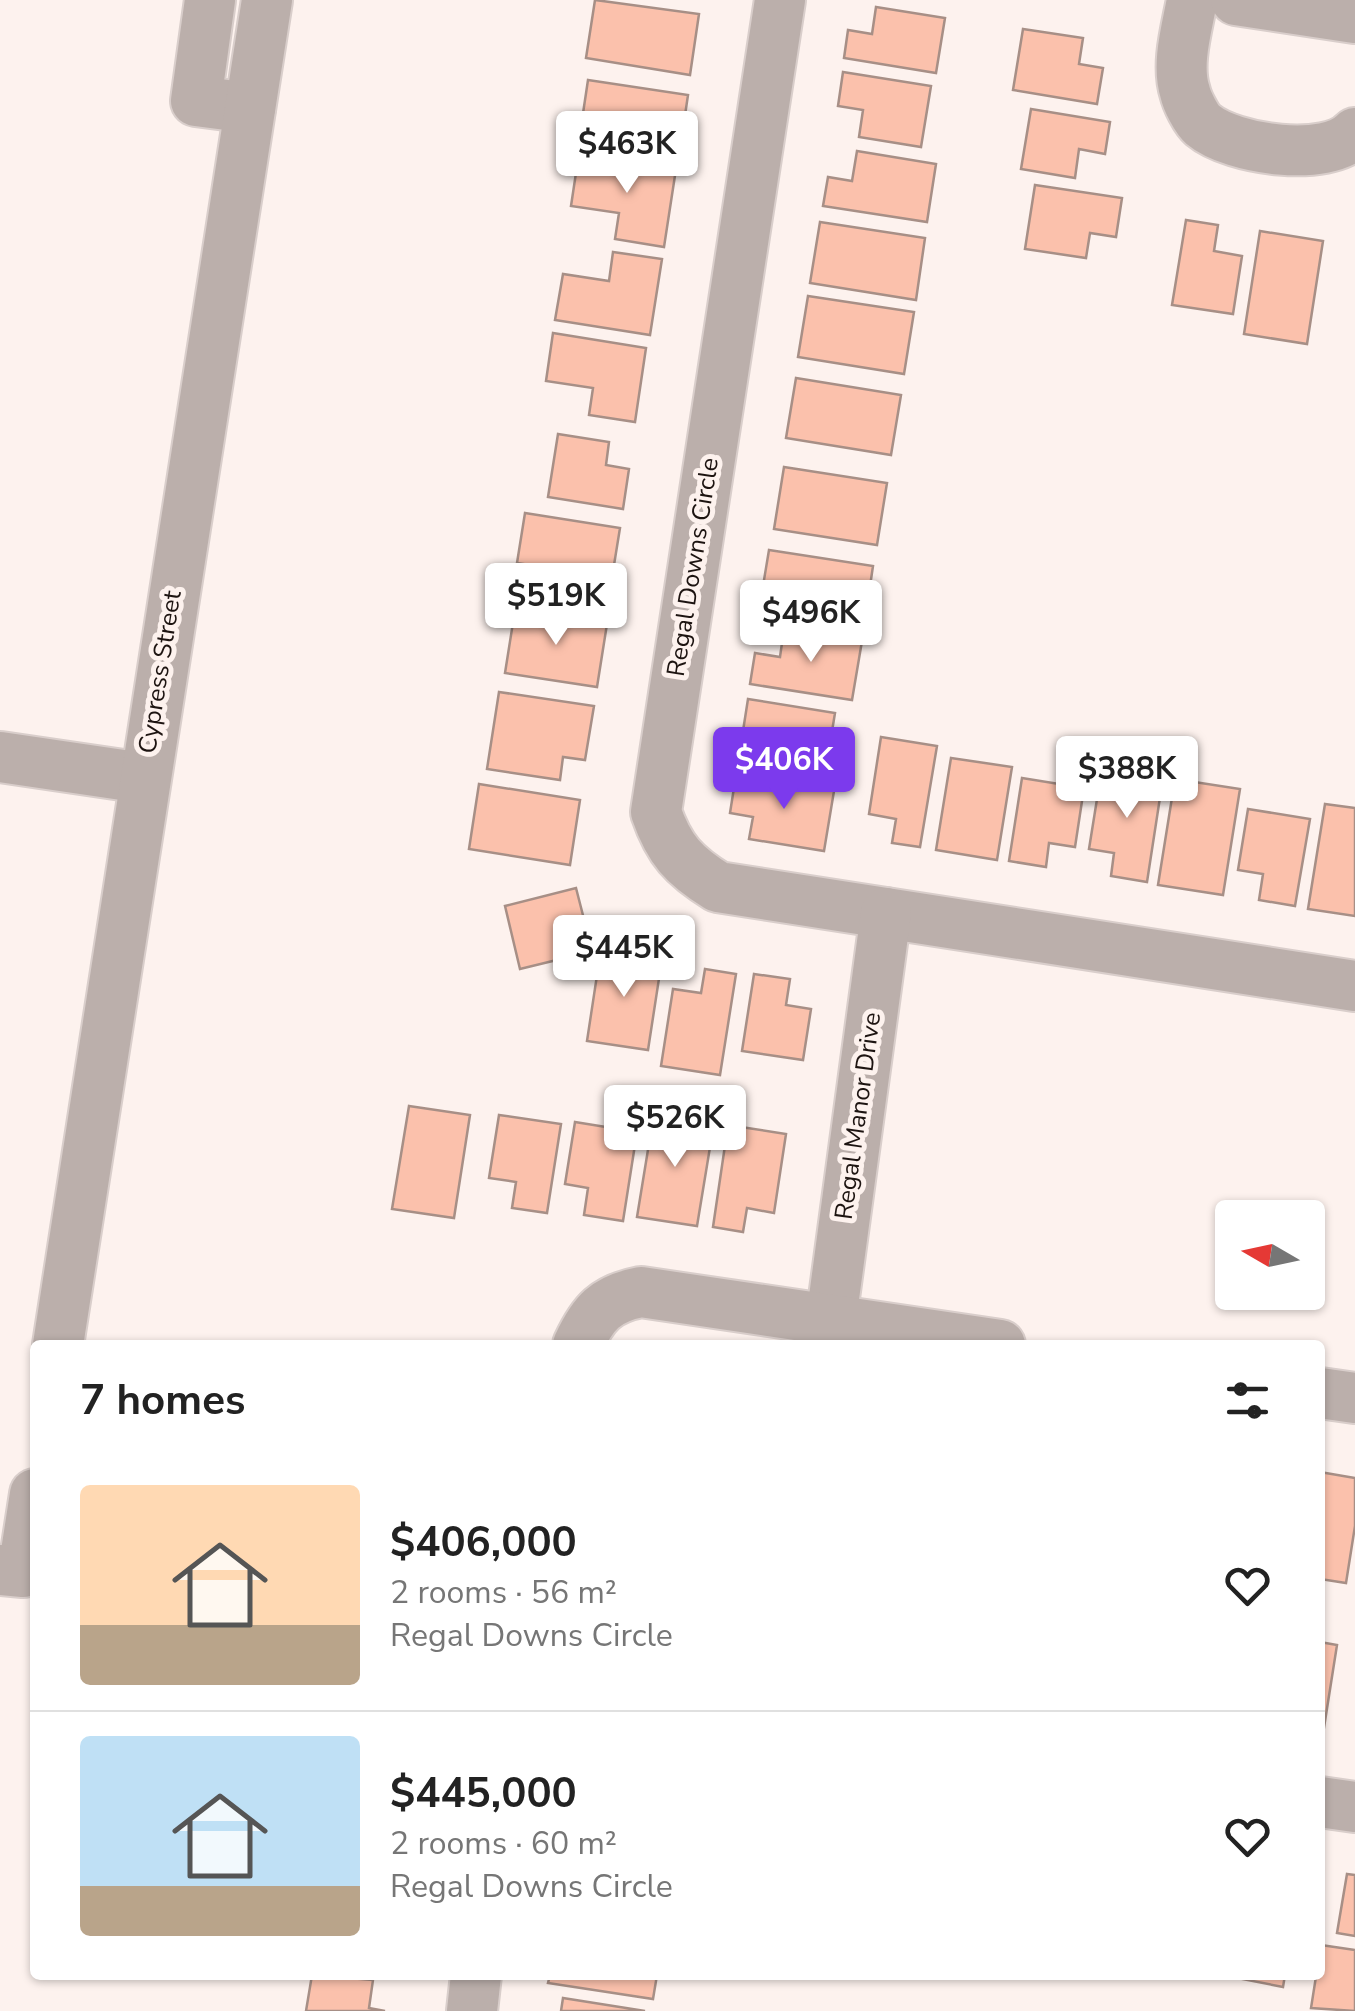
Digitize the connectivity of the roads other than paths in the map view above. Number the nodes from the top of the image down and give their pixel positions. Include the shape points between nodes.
1 (210, 0) edge
2 (267, 0) edge
3 (780, 0) edge
4 (1192, 0) edge
5 (1236, 0) edge
6 (1298, 5) edge
7 (1355, 18) edge
8 (250, 108) junction
9 (1355, 132) edge
10 (0, 757) edge
11 (143, 778) junction
12 (886, 913) junction
13 (1355, 986) edge
14 (831, 1320) junction
15 (59, 1340) edge
16 (580, 1340) edge
17 (966, 1340) edge
18 (1325, 1394) edge
19 (1355, 1398) edge
20 (30, 1511) edge
21 (12, 1571) edge
22 (1325, 1803) edge
23 (1355, 1807) edge
24 (475, 1980) edge
25 (472, 2011) edge

1 - 8 street via 196,101
2 - 8 street, Cypress Street
3 - 12 street, Regal Downs Circle via 656,812 683,866 718,888
4 - 9 street via 1184,91 1201,124 1230,140 1319,153
5 - 6 street
6 - 7 street
8 - 11 street, Cypress Street
10 - 11 street
11 - 15 street, Cypress Street
12 - 13 street, Regal Downs Circle
12 - 14 street, Regal Manor Drive
14 - 16 street via 641,1292 615,1297 593,1314
14 - 17 street
18 - 19 street
20 - 21 street
22 - 23 street
24 - 25 street

